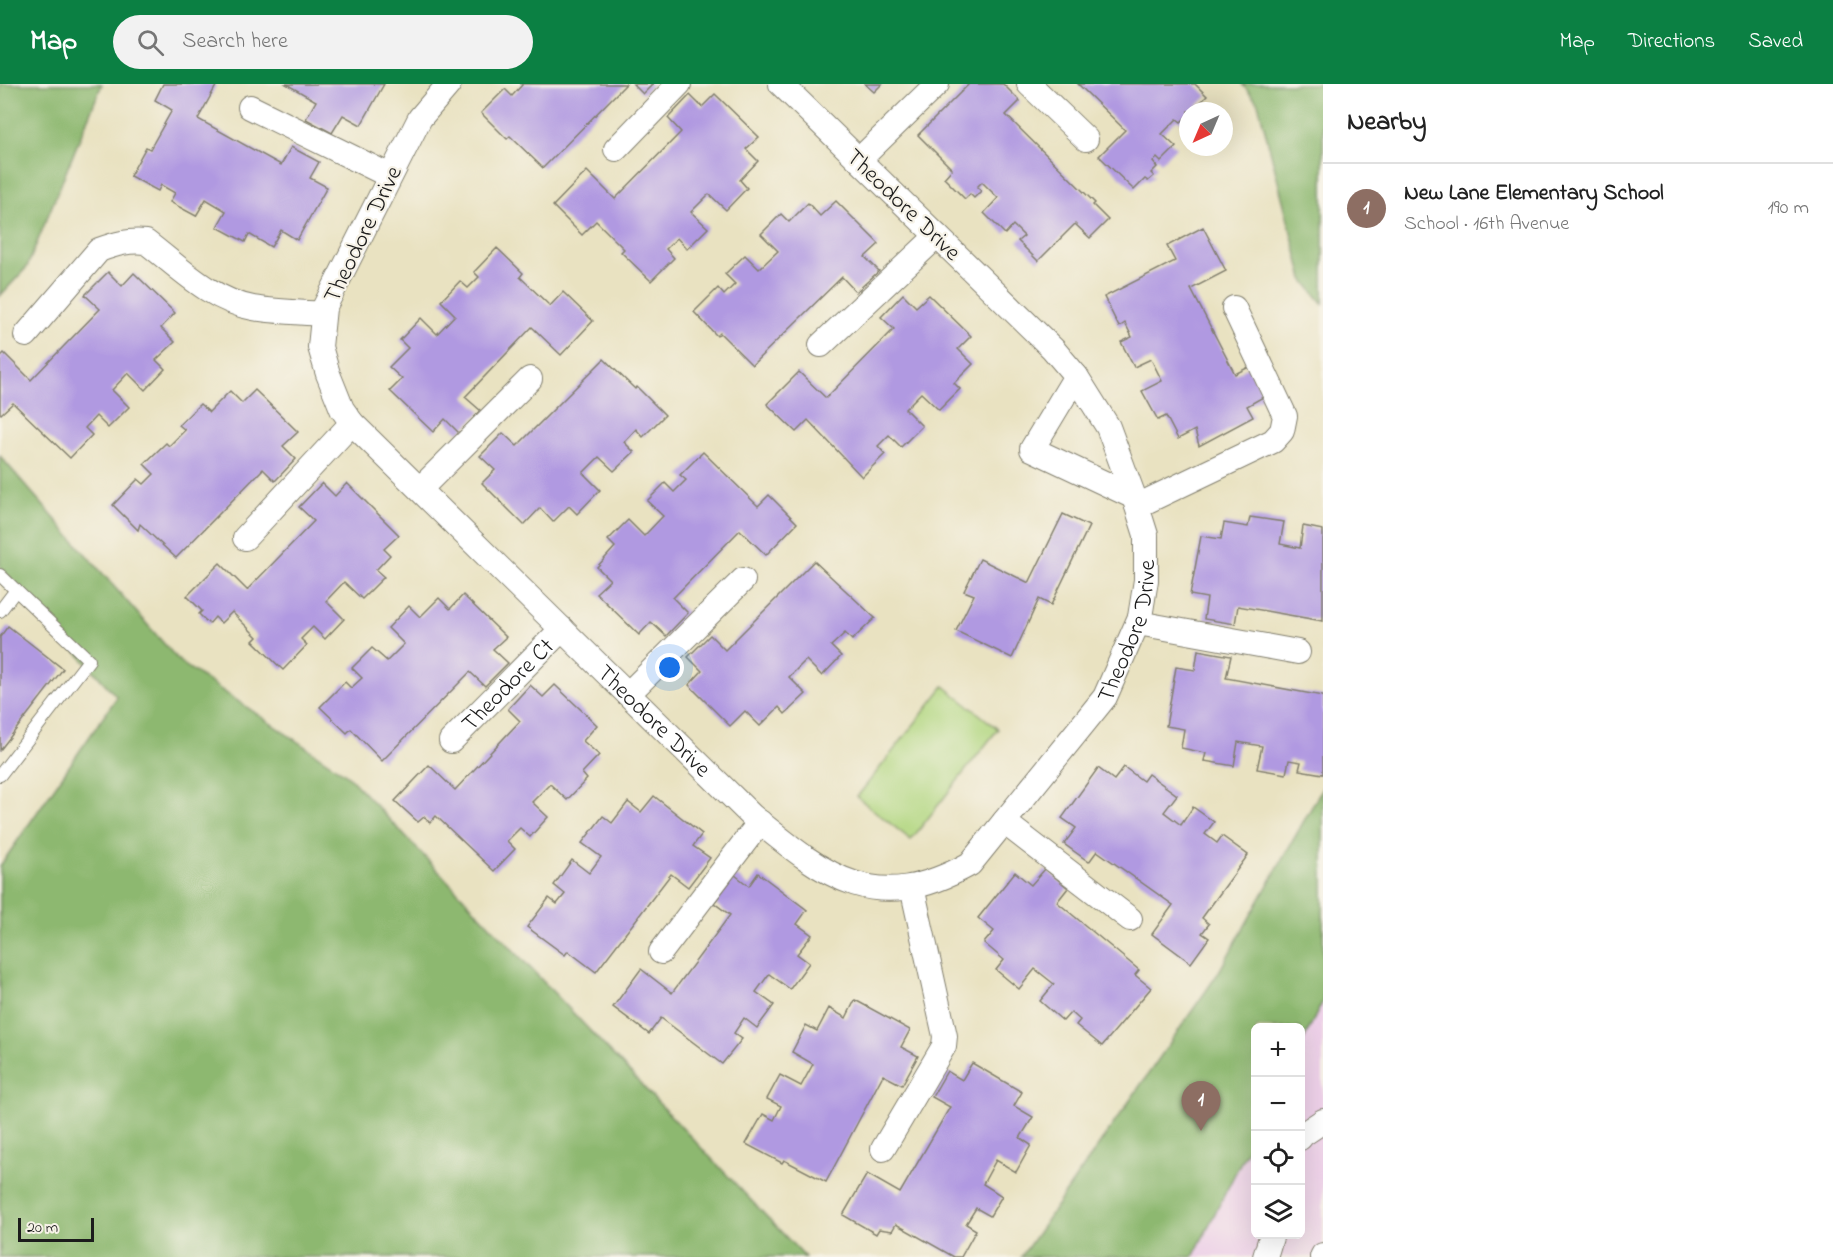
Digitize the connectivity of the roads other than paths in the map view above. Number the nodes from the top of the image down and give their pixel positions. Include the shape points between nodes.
1 (449, 84) edge
2 (679, 84) edge
3 (781, 84) edge
4 (937, 84) edge
5 (1029, 84) edge
6 (250, 107) dead end
7 (1086, 139) dead end
8 (616, 149) dead end
9 (859, 160) junction
10 (390, 176) junction
11 (937, 236) junction
12 (1234, 308) dead end
13 (323, 314) junction
14 (26, 335) dead end
15 (822, 345) dead end
16 (1076, 376) junction
17 (531, 379) dead end
18 (352, 423) junction
19 (420, 489) junction
20 (1136, 502) junction
21 (245, 538) dead end
22 (0, 575) edge
23 (743, 580) dead end
24 (16, 590) junction
25 (0, 611) edge
26 (1138, 623) junction
27 (562, 629) junction
28 (1298, 652) dead end
29 (628, 694) junction
30 (451, 741) dead end
31 (0, 775) edge
32 (760, 822) junction
33 (1004, 822) junction
34 (912, 887) junction
35 (1130, 919) dead end
36 (661, 952) dead end
37 (1323, 1121) edge
38 (1305, 1132) edge
39 (883, 1149) dead end
40 (1270, 1239) edge
41 (1265, 1257) edge

1 - 10 street, Theodore Drive via 420,118
2 - 8 street
3 - 9 street, Theodore Drive
4 - 9 street
5 - 7 street
6 - 10 street
9 - 11 street, Theodore Drive
10 - 13 street, Theodore Drive
11 - 15 street
11 - 16 street, Theodore Drive
12 - 20 street via 1285,416 1282,431 1273,441
13 - 14 street via 252,308 228,300 203,287 146,242 134,240 99,250
13 - 18 street, Theodore Drive via 320,347 342,409
16 - 20 street, Theodore Drive via 1108,427
16 - 20 street via 1032,449
17 - 19 street
18 - 19 street, Theodore Drive
18 - 21 street
19 - 27 street, Theodore Drive
20 - 26 street, Theodore Drive via 1146,535 1146,580
22 - 24 lane
23 - 29 street
24 - 25 lane
24 - 31 lane via 89,660
26 - 28 street
26 - 33 street, Theodore Drive via 1105,697
27 - 29 street, Theodore Drive
27 - 30 street, Theodore Ct
29 - 32 street, Theodore Drive
32 - 34 street, Theodore Drive via 801,856 830,873 863,887
32 - 36 street
33 - 34 street, Theodore Drive via 970,864 948,876
33 - 35 street
34 - 39 street via 944,1046
37 - 38 street
40 - 41 street

